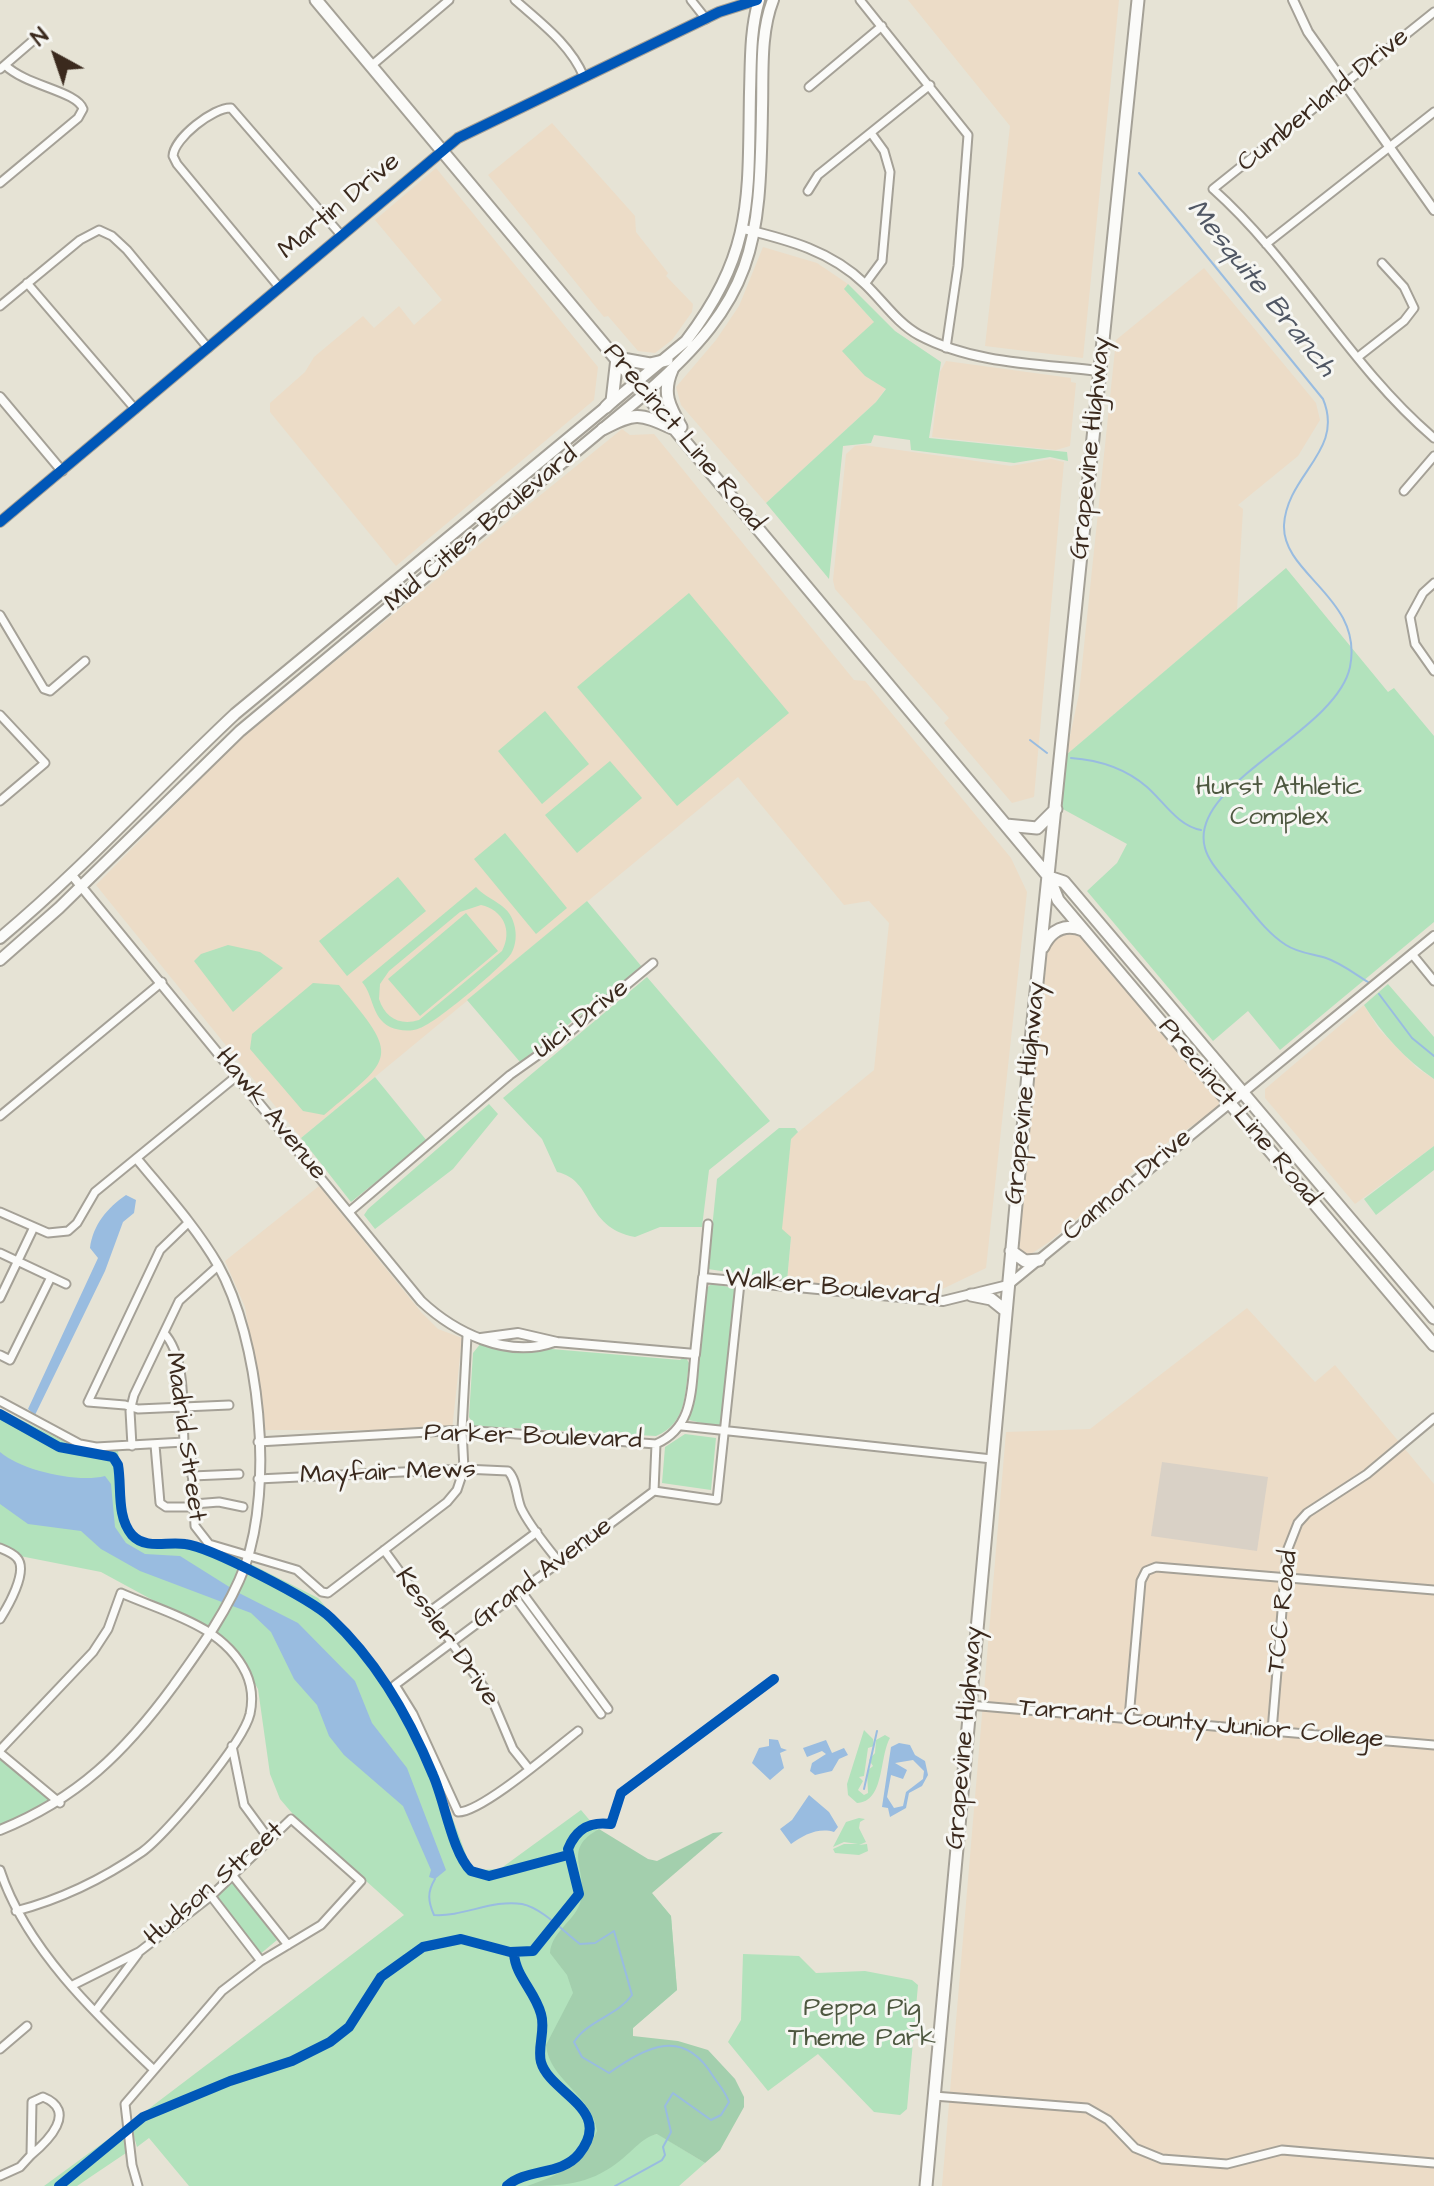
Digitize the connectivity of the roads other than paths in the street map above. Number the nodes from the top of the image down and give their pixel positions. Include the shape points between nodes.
1 (449, 0) edge
2 (515, 0) edge
3 (691, 0) edge
4 (759, 0) edge
5 (773, 0) edge
6 (860, 0) edge
7 (1138, 0) edge
8 (1293, 0) edge
9 (323, 3) edge
10 (1434, 12) edge
11 (706, 19) junction
12 (882, 26) junction
13 (36, 38) dead end
14 (764, 47) junction
15 (371, 66) junction
16 (2, 67) edge
17 (584, 77) junction
18 (930, 85) junction
19 (1344, 85) junction
20 (809, 87) dead end
21 (1434, 112) edge
22 (871, 133) junction
23 (1389, 149) junction
24 (442, 150) junction
25 (0, 183) edge
26 (808, 191) dead end
27 (1434, 210) edge
28 (750, 230) junction
29 (341, 235) junction
30 (1266, 244) junction
31 (1382, 263) dead end
32 (27, 283) junction
33 (865, 284) junction
34 (279, 287) junction
35 (0, 306) edge
36 (710, 310) junction
37 (702, 340) junction
38 (208, 348) junction
39 (946, 348) junction
40 (1358, 357) junction
41 (617, 358) junction
42 (670, 365) junction
43 (1099, 371) junction
44 (642, 388) junction
45 (0, 397) edge
46 (606, 407) junction
47 (135, 409) junction
48 (603, 429) junction
49 (677, 431) junction
50 (1434, 438) edge
51 (686, 441) junction
52 (1434, 456) edge
53 (62, 471) junction
54 (1404, 491) dead end
55 (494, 499) junction
56 (503, 512) junction
57 (0, 522) edge
58 (1434, 583) edge
59 (0, 615) edge
60 (337, 629) junction
61 (357, 633) junction
62 (85, 661) dead end
63 (1434, 671) edge
64 (0, 715) edge
65 (217, 731) junction
66 (229, 742) junction
67 (0, 801) edge
68 (1056, 808) junction
69 (1006, 825) junction
70 (71, 874) junction
71 (1049, 877) junction
72 (82, 885) junction
73 (1083, 930) junction
74 (1434, 936) edge
75 (0, 938) edge
76 (1412, 954) junction
77 (1041, 955) junction
78 (0, 960) edge
79 (653, 963) dead end
80 (1121, 974) junction
81 (1434, 981) edge
82 (162, 982) junction
83 (1161, 998) junction
84 (1149, 1007) junction
85 (1179, 1020) junction
86 (238, 1075) junction
87 (1243, 1096) junction
88 (1233, 1104) junction
89 (0, 1116) edge
90 (137, 1159) junction
91 (0, 1212) edge
92 (349, 1212) junction
93 (1351, 1222) junction
94 (188, 1223) junction
95 (708, 1224) dead end
96 (34, 1227) junction
97 (1338, 1232) junction
98 (1011, 1251) junction
99 (0, 1253) edge
100 (18, 1260) junction
101 (1039, 1260) junction
102 (218, 1266) junction
103 (51, 1277) junction
104 (703, 1278) junction
105 (740, 1283) junction
106 (66, 1284) dead end
107 (1008, 1285) junction
108 (971, 1295) junction
109 (0, 1298) edge
110 (1006, 1311) junction
111 (1434, 1318) edge
112 (164, 1333) junction
113 (467, 1336) junction
114 (1434, 1345) edge
115 (695, 1354) junction
116 (0, 1355) edge
117 (0, 1401) edge
118 (229, 1405) dead end
119 (130, 1406) junction
120 (182, 1408) junction
121 (1434, 1418) edge
122 (682, 1426) junction
123 (462, 1430) junction
124 (724, 1430) junction
125 (184, 1442) junction
126 (258, 1442) junction
127 (656, 1444) junction
128 (155, 1445) junction
129 (132, 1446) junction
130 (992, 1459) junction
131 (464, 1469) junction
132 (239, 1474) dead end
133 (192, 1476) junction
134 (258, 1479) junction
135 (654, 1491) junction
136 (194, 1505) junction
137 (243, 1507) dead end
138 (537, 1532) junction
139 (0, 1548) edge
140 (384, 1550) junction
141 (248, 1556) junction
142 (559, 1562) junction
143 (1285, 1577) junction
144 (1434, 1590) edge
145 (518, 1593) junction
146 (429, 1612) junction
147 (0, 1619) edge
148 (211, 1632) junction
149 (452, 1642) junction
150 (969, 1705) junction
151 (608, 1709) dead end
152 (601, 1714) dead end
153 (1129, 1718) junction
154 (578, 1731) dead end
155 (1272, 1731) junction
156 (1434, 1745) edge
157 (232, 1746) junction
158 (0, 1752) edge
159 (529, 1769) junction
160 (60, 1803) junction
161 (0, 1830) edge
162 (269, 1839) junction
163 (0, 1870) edge
164 (233, 1876) junction
165 (211, 1896) junction
166 (16, 1911) junction
167 (288, 1945) junction
168 (139, 1952) junction
169 (261, 1961) junction
170 (73, 1985) junction
171 (96, 2010) junction
172 (27, 2026) dead end
173 (2, 2044) edge
174 (153, 2069) junction
175 (934, 2093) junction
176 (31, 2155) junction
177 (1434, 2163) edge
178 (0, 2176) edge
179 (138, 2186) edge
180 (926, 2186) edge

1 - 15 street
2 - 17 street via 564,44
3 - 11 street
4 - 11 street, Martin Drive
4 - 14 main road
4 - 28 main road, Mid Cities Boulevard via 752,36
5 - 14 main road, Mid Cities Boulevard
6 - 12 street
7 - 43 main road, Grapevine Highway
8 - 19 street
9 - 15 main road, Precinct Line Road
10 - 19 street, Cumberland Drive
11 - 17 street, Martin Drive
12 - 18 street
12 - 20 street
13 - 16 street
14 - 28 main road, Mid Cities Boulevard via 762,181
15 - 24 main road, Precinct Line Road
16 - 25 street via 26,82 74,97 83,109
17 - 24 street, Martin Drive
18 - 22 street
18 - 39 street via 958,119 970,144
19 - 23 street
19 - 30 street, Cumberland Drive via 1213,189
21 - 23 street
22 - 26 street via 818,175
22 - 33 street via 888,158 890,172 882,261
23 - 27 street
23 - 30 street
24 - 29 street, Martin Drive
24 - 41 main road, Precinct Line Road
28 - 33 street via 826,254
28 - 36 main road, Mid Cities Boulevard
28 - 37 main road, Mid Cities Boulevard via 741,279
29 - 34 street, Martin Drive
29 - 34 street via 231,108 217,111 177,143 173,156
30 - 40 street
31 - 40 street via 1404,287 1414,308
32 - 35 street
32 - 38 street via 91,232 106,232
32 - 47 street
33 - 39 street via 905,325
34 - 38 street, Martin Drive
36 - 37 main road
36 - 42 main road, Mid Cities Boulevard
37 - 42 main road, Mid Cities Boulevard
38 - 47 street, Martin Drive
39 - 43 street
40 - 50 street via 1396,404
41 - 42 main road
41 - 44 main road, Precinct Line Road
41 - 46 main road via 612,401
42 - 44 main road, Mid Cities Boulevard
42 - 51 main road via 667,402
43 - 68 main road, Grapevine Highway
44 - 46 main road, Mid Cities Boulevard
44 - 48 main road, Mid Cities Boulevard
44 - 49 main road, Precinct Line Road
45 - 53 street
46 - 55 main road, Mid Cities Boulevard
47 - 53 street, Martin Drive
48 - 49 main road via 643,415
48 - 56 main road, Mid Cities Boulevard
49 - 51 main road, Precinct Line Road
51 - 69 main road, Precinct Line Road
52 - 54 street
53 - 57 street, Martin Drive
55 - 56 main road
55 - 60 main road, Mid Cities Boulevard
56 - 61 main road, Mid Cities Boulevard
58 - 63 street via 1410,617 1415,644
59 - 62 street via 44,689 50,691
60 - 61 main road
60 - 65 main road, Mid Cities Boulevard
61 - 66 main road, Mid Cities Boulevard
64 - 67 street via 45,763
65 - 66 main road
65 - 70 main road, Mid Cities Boulevard
66 - 72 main road, Mid Cities Boulevard
68 - 69 main road via 1037,828
68 - 71 main road, Grapevine Highway
69 - 71 main road, Precinct Line Road
70 - 72 street, Hawk Avenue
70 - 75 main road, Mid Cities Boulevard
71 - 73 main road, Precinct Line Road via 1058,900
71 - 77 main road, Grapevine Highway
71 - 83 main road, Precinct Line Road via 1064,882
72 - 78 main road, Mid Cities Boulevard
72 - 82 street, Hawk Avenue
73 - 77 main road via 1066,926 1052,933
73 - 80 main road, Precinct Line Road
74 - 76 street, Cannon Drive
76 - 81 street
76 - 87 street, Cannon Drive
77 - 98 main road, Grapevine Highway
79 - 92 street, Uici Drive
80 - 83 main road via 1150,997
80 - 84 main road, Precinct Line Road
82 - 86 street, Hawk Avenue
82 - 89 street
83 - 85 main road, Precinct Line Road
84 - 85 main road via 1156,1005
84 - 88 main road, Precinct Line Road
85 - 87 main road, Precinct Line Road
86 - 90 street
86 - 92 street, Hawk Avenue
87 - 88 street, Cannon Drive
87 - 93 main road, Precinct Line Road
88 - 97 main road, Precinct Line Road
88 - 101 street, Cannon Drive via 1174,1146
90 - 94 street
90 - 96 street via 91,1196 68,1231 53,1234
91 - 96 street
92 - 113 street, Hawk Avenue via 421,1301
93 - 97 main road
93 - 111 main road, Precinct Line Road
94 - 102 street
94 - 119 street via 163,1244 88,1402
95 - 104 street
96 - 100 street
97 - 114 main road, Precinct Line Road
98 - 101 main road via 1025,1261
98 - 107 main road, Grapevine Highway
99 - 100 street
100 - 103 street
100 - 109 street
101 - 107 street, Cannon Drive
102 - 112 street via 185,1293
102 - 126 street via 248,1347
103 - 106 street
103 - 116 street via 10,1360
104 - 105 street, Walker Boulevard
104 - 115 street
105 - 108 street, Walker Boulevard via 943,1301
105 - 124 street
107 - 108 street, Walker Boulevard
107 - 110 main road, Grapevine Highway
108 - 110 main road via 991,1299
110 - 130 main road, Grapevine Highway
112 - 119 street
112 - 120 street, Madrid Street via 173,1346
113 - 115 street, Hawk Avenue via 535,1347 557,1342
113 - 123 street
115 - 122 street
117 - 129 street via 80,1444
118 - 120 street
119 - 120 street
119 - 129 street
120 - 125 street, Madrid Street
121 - 143 street, TCC Road via 1367,1474 1307,1513 1289,1543
122 - 124 street
122 - 127 street, Parker Boulevard
123 - 126 street, Parker Boulevard
123 - 127 street, Parker Boulevard
123 - 131 street
124 - 130 street
124 - 135 street via 717,1500
125 - 128 street
125 - 133 street, Madrid Street via 191,1448
126 - 134 street
127 - 135 street
128 - 129 street
128 - 136 street via 160,1503 170,1508
130 - 150 main road, Grapevine Highway
131 - 134 street, Mayfair Mews
131 - 138 street, Mayfair Mews via 511,1474 521,1507
131 - 140 street via 453,1497
132 - 133 street
133 - 136 street, Madrid Street
134 - 141 street
135 - 142 street, Grand Avenue
136 - 137 street via 219,1502
136 - 141 street, Madrid Street via 196,1530 205,1542
138 - 142 street, Mayfair Mews
138 - 146 street
139 - 147 street via 20,1564 15,1594
140 - 141 street via 328,1593 297,1570
140 - 146 street, Kessler Drive
141 - 148 street
142 - 145 street, Grand Avenue
143 - 144 street
143 - 153 street via 1166,1567 1146,1571 1137,1609
143 - 155 street, TCC Road
145 - 149 street, Grand Avenue
145 - 151 street
145 - 152 street
146 - 149 street, Kessler Drive
148 - 157 street via 242,1665 252,1692 249,1716
148 - 158 street via 121,1593 93,1652
148 - 160 street via 115,1756
149 - 159 street, Kessler Drive via 491,1697 513,1749
149 - 159 street, Grand Avenue via 395,1685 458,1812
150 - 153 street, Tarrant County Junior College
150 - 175 main road, Grapevine Highway
153 - 155 street, Tarrant County Junior College
154 - 159 street
155 - 156 street, Tarrant County Junior College
157 - 162 street via 244,1805
157 - 166 street via 145,1849 88,1885
158 - 160 street
160 - 161 street
162 - 164 street, Hudson Street
162 - 167 street, Hudson Street via 291,1819 361,1881 321,1925
163 - 166 street
164 - 165 street, Hudson Street
164 - 167 street
165 - 168 street, Hudson Street
165 - 169 street
166 - 170 street
167 - 169 street
168 - 170 street, Hudson Street
168 - 171 street, Hudson Street
169 - 174 street via 222,1991
170 - 171 street
171 - 174 street
172 - 173 street
174 - 179 street via 123,2113
175 - 177 street via 1087,2108 1108,2120 1135,2148 1162,2159 1227,2164 1282,2150
175 - 180 main road, Grapevine Highway
176 - 176 street via 58,2127 59,2112 49,2098 32,2102
176 - 178 street

